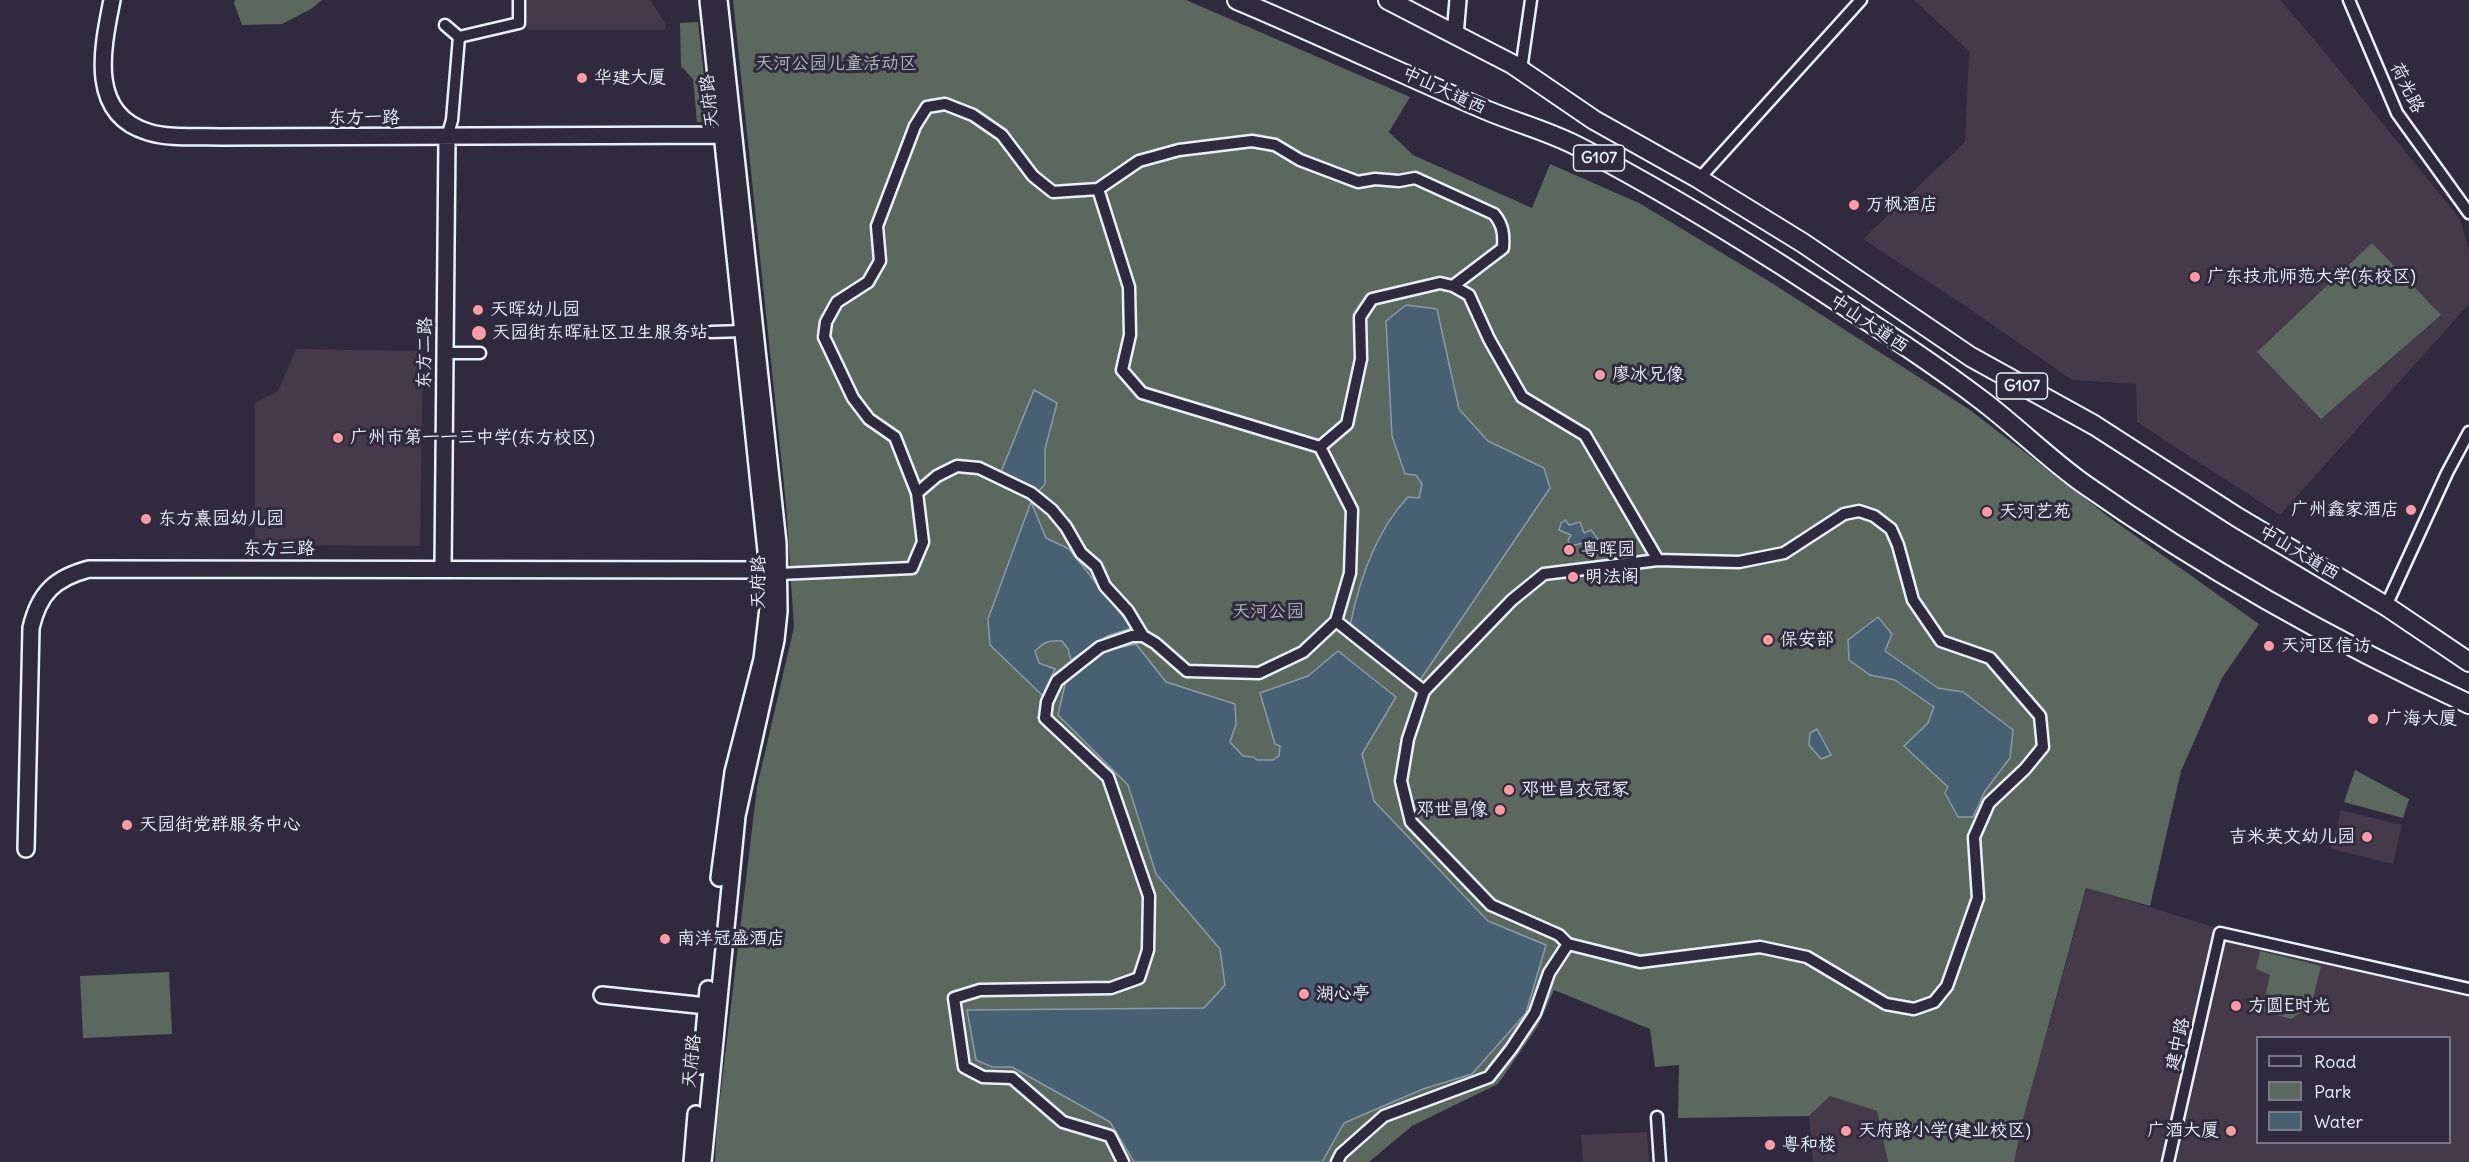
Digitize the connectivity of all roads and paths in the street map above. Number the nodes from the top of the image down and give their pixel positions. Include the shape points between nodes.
1 (112, 0) edge
2 (519, 0) edge
3 (708, 0) edge
4 (719, 0) edge
5 (1237, 0) edge
6 (1388, 0) edge
7 (1458, 0) edge
8 (1531, 0) edge
9 (1861, 0) edge
10 (2349, 0) edge
11 (446, 25) dead end
12 (1455, 35) junction
13 (459, 38) junction
14 (1521, 70) junction
15 (728, 135) junction
16 (447, 137) junction
17 (1699, 179) junction
18 (1098, 189) junction
19 (2469, 213) edge
20 (1453, 286) junction
21 (744, 331) junction
22 (711, 332) dead end
23 (480, 352) dead end
24 (445, 353) junction
25 (2469, 432) edge
26 (1320, 447) junction
27 (917, 493) junction
28 (1658, 560) junction
29 (443, 569) junction
30 (775, 571) junction
31 (2386, 606) junction
32 (1336, 621) junction
33 (1143, 636) junction
34 (2469, 662) edge
35 (1424, 691) junction
36 (2469, 704) edge
37 (26, 849) dead end
38 (1568, 944) junction
39 (2469, 988) edge
40 (602, 995) dead end
41 (712, 1006) junction
42 (1657, 1117) dead end
43 (692, 1162) edge
44 (703, 1162) edge
45 (1123, 1162) edge
46 (1336, 1162) edge
47 (1660, 1162) edge
48 (2168, 1162) edge

1 - 16 street, 东方一路 via 103,53 104,83 112,107 134,127 149,133 211,137
2 - 13 street via 519,23
3 - 15 street, 天府路
4 - 15 street, 天府路
5 - 36 highway, 中山大道西 / G107 via 1481,108 1559,138 1681,204 1959,384 2055,463 2109,501 2343,643
6 - 12 highway, 中山大道西 / G107
7 - 12 street
8 - 14 street
9 - 17 street
10 - 19 street, 荷光路 via 2397,113
11 - 13 street
12 - 14 highway, 中山大道西 / G107
13 - 16 street
14 - 17 highway, 中山大道西 / G107 via 1594,120
15 - 16 street, 东方一路
15 - 21 street, 天府路
15 - 30 street, 天府路 via 778,543
16 - 24 street, 东方二路
17 - 31 highway, 中山大道西 / G107 via 1803,243 1971,357 2094,425
18 - 20 street via 1139,161 1179,150 1252,141 1275,145 1300,160 1359,182 1415,178 1494,214 1501,222 1503,248
18 - 26 street via 1129,287 1130,335 1122,370 1142,393
18 - 27 street via 1053,192 1033,176 1002,135 973,115 945,104 927,107 915,126 877,226 880,261 868,282 837,302 826,322 824,337 853,399 869,419 895,437
20 - 26 street via 1440,283 1372,299 1360,317 1361,359 1347,424
20 - 28 street via 1469,295 1522,397 1585,435
21 - 22 street
21 - 30 street, 天府路
23 - 24 street
24 - 29 street, 东方二路
25 - 31 street
26 - 32 street via 1352,510 1350,573
27 - 30 street via 923,542 912,568
27 - 33 street via 957,466 978,468 1031,493 1066,527
28 - 35 street via 1544,574 1512,600
28 - 38 street via 1739,562 1784,553 1844,514 1874,516 1891,529 1913,600 1941,641 1990,658 2040,716 2043,747 2025,770 1989,803 1981,820 1974,837 1978,898 1947,986 1934,1002 1914,1009 1886,1004 1807,957 1760,947 1640,962
29 - 30 street, 东方三路
29 - 37 street, 东方三路 via 89,569 70,574 49,589 36,608 31,628
30 - 41 street, 天府路 via 764,647 730,793
31 - 34 highway, 中山大道西 / G107
32 - 33 street via 1303,652 1259,673 1187,671
32 - 35 street
33 - 45 street via 1100,647 1057,681 1044,718 1108,777 1149,896 1148,950 1139,978 1111,988 980,990 954,998 964,1067 983,1077 1012,1078 1063,1122 1110,1136
35 - 38 street via 1408,739 1401,781 1411,822 1491,905 1559,935
38 - 46 street via 1549,973 1535,1013 1489,1077 1384,1116
39 - 48 street, 建中路 via 2220,933
40 - 41 street
41 - 43 street, 天府路
41 - 44 street, 天府路
42 - 47 street

